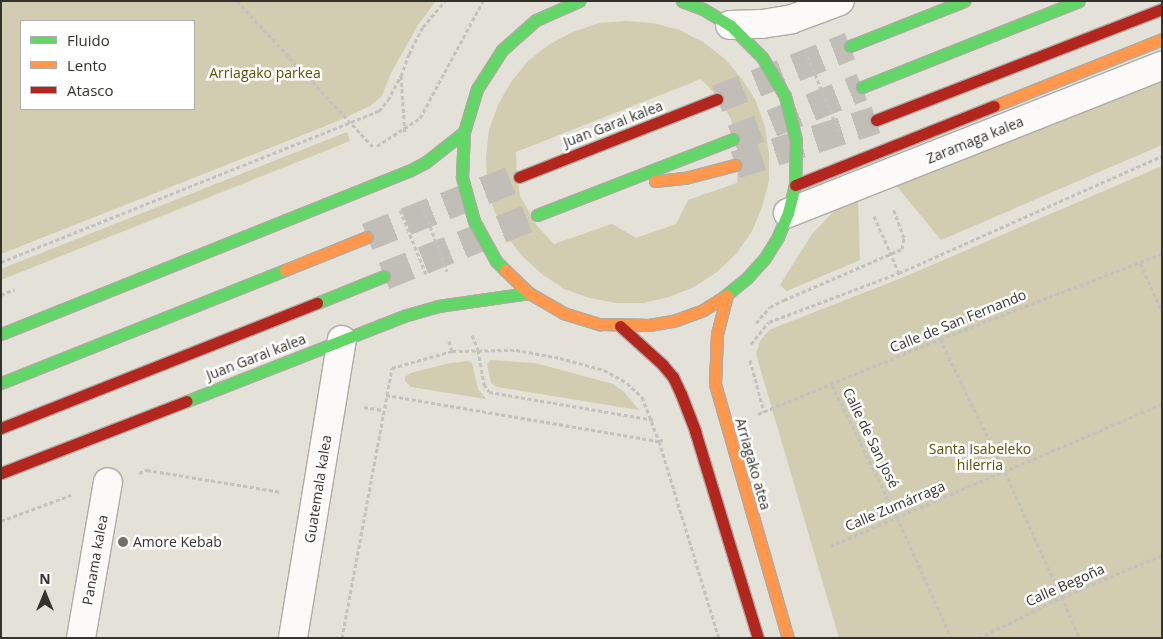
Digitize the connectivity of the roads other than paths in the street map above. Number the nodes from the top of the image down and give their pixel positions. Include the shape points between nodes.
1 (579, 1) edge
2 (682, 1) edge
3 (840, 1) edge
4 (964, 1) edge
5 (1079, 1) edge
6 (1162, 9) edge
7 (730, 25) junction
8 (1162, 39) edge
9 (850, 46) tunnel mouth
10 (1162, 66) edge
11 (862, 87) tunnel mouth
12 (717, 99) tunnel mouth
13 (876, 120) tunnel mouth
14 (464, 132) junction
15 (733, 139) tunnel mouth
16 (735, 165) tunnel mouth
17 (519, 177) tunnel mouth
18 (616, 184) junction
19 (795, 185) junction
20 (788, 213) junction
21 (536, 215) tunnel mouth
22 (367, 237) tunnel mouth
23 (384, 276) tunnel mouth
24 (529, 293) junction
25 (727, 295) junction
26 (620, 326) junction
27 (1, 334) edge
28 (342, 340) junction
29 (1, 383) edge
30 (1, 428) edge
31 (1, 473) edge
32 (108, 482) dead end
33 (81, 638) edge
34 (293, 638) edge
35 (758, 638) edge
36 (788, 638) edge

1 - 14 main road via 536,15 502,50 477,89
2 - 7 main road
3 - 7 street via 792,19
4 - 9 main road
5 - 11 main road
6 - 13 main road
7 - 19 main road via 762,57 785,96 796,140
8 - 19 main road, Zaramaga kalea
10 - 20 street, Zaramaga kalea
12 - 17 main road, Juan Garai kalea
14 - 24 main road via 462,177 474,221 496,261
14 - 27 main road via 409,171
15 - 18 main road
16 - 18 main road via 685,178
18 - 21 main road
19 - 20 main road
20 - 25 main road via 764,259
22 - 29 main road
23 - 30 main road, Juan Garai kalea
24 - 26 main road via 563,313
24 - 28 main road, Juan Garai kalea via 438,306
25 - 26 main road via 703,310 676,320 649,326
25 - 36 main road, Arriagako atea via 717,334 715,384
26 - 35 main road via 662,364 682,394
28 - 31 main road, Juan Garai kalea
28 - 34 street, Guatemala kalea
32 - 33 street, Panama kalea

